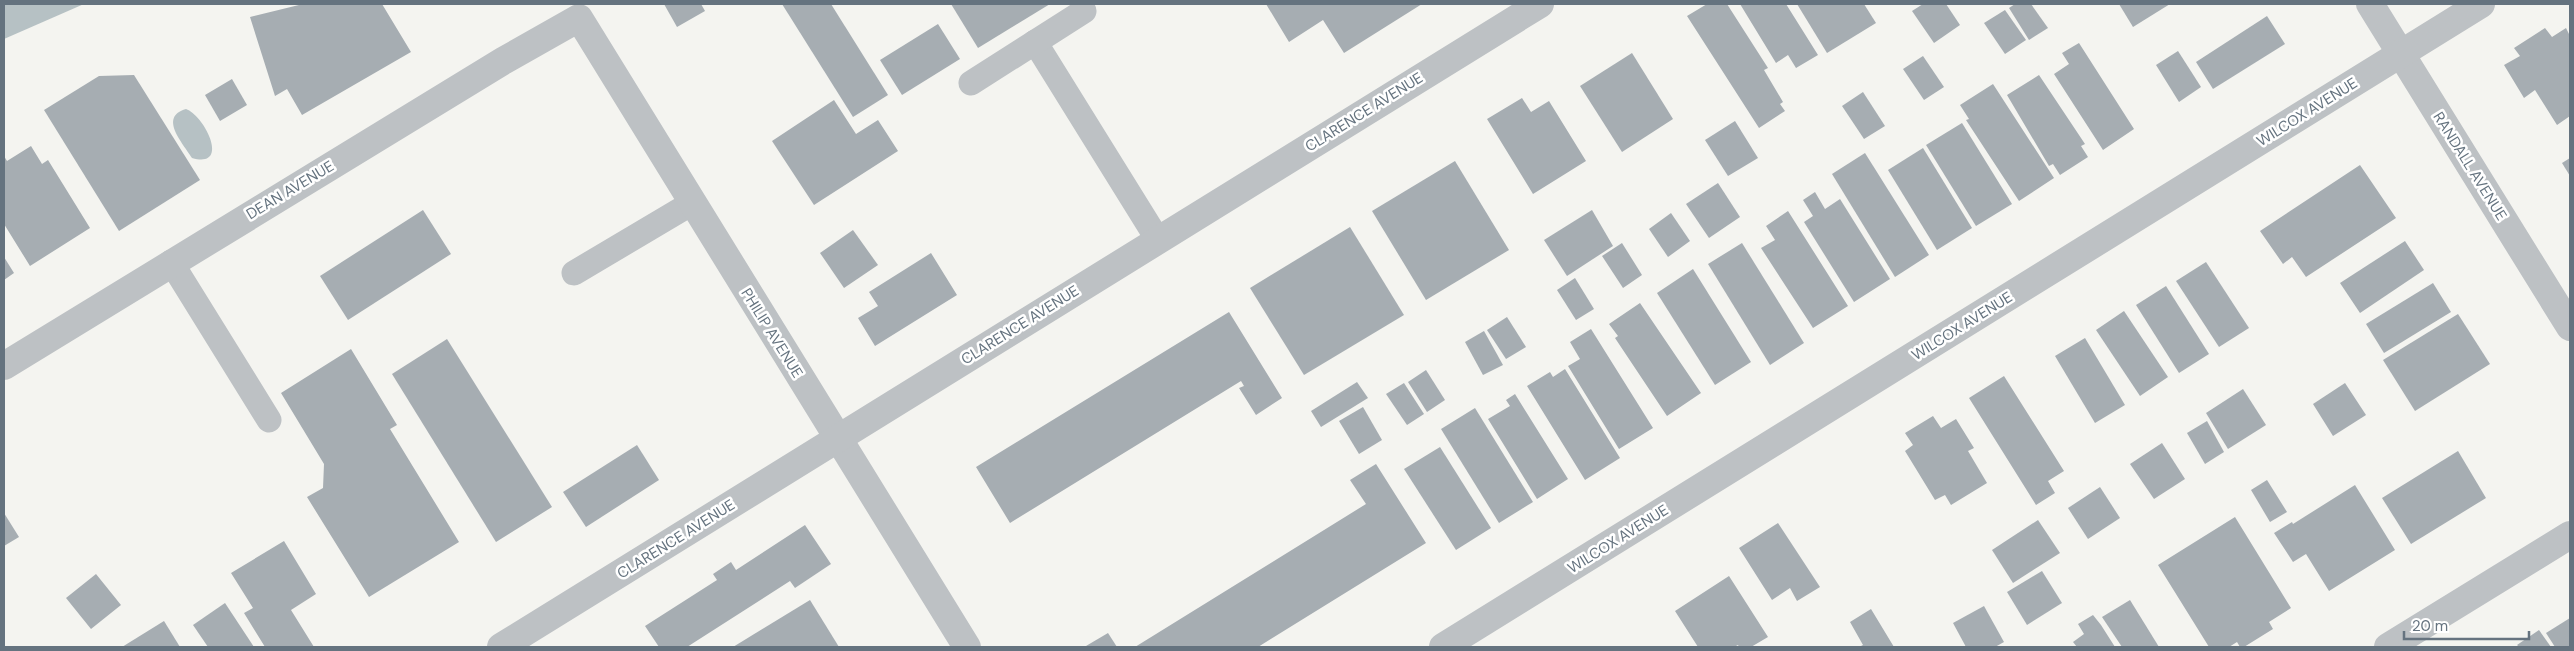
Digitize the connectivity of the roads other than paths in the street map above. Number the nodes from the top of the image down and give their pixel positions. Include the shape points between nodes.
1 (1540, 4) edge
2 (2370, 4) edge
3 (2481, 4) edge
4 (1084, 12) dead end
5 (579, 18) joint
6 (1035, 42) junction
7 (2401, 54) junction
8 (971, 83) dead end
9 (692, 203) junction
10 (1158, 240) junction
11 (171, 262) junction
12 (574, 273) dead end
13 (2570, 327) edge
14 (4, 366) edge
15 (269, 420) dead end
16 (838, 438) junction
17 (2570, 535) edge
18 (500, 647) edge
19 (967, 647) edge
20 (1443, 647) edge
21 (2388, 647) edge

1 - 10 street, CLARENCE AVENUE
2 - 7 street, RANDALL AVENUE
3 - 7 street, WILCOX AVENUE
4 - 6 lane
5 - 9 street, PHILIP AVENUE
5 - 11 street, DEAN AVENUE via 502,61
6 - 8 lane
6 - 10 lane
7 - 13 street, RANDALL AVENUE
7 - 20 street, WILCOX AVENUE
9 - 12 lane
9 - 16 street, PHILIP AVENUE
10 - 16 street, CLARENCE AVENUE
11 - 14 street, DEAN AVENUE
11 - 15 lane
16 - 18 street, CLARENCE AVENUE
16 - 19 street, PHILIP AVENUE
17 - 21 street

